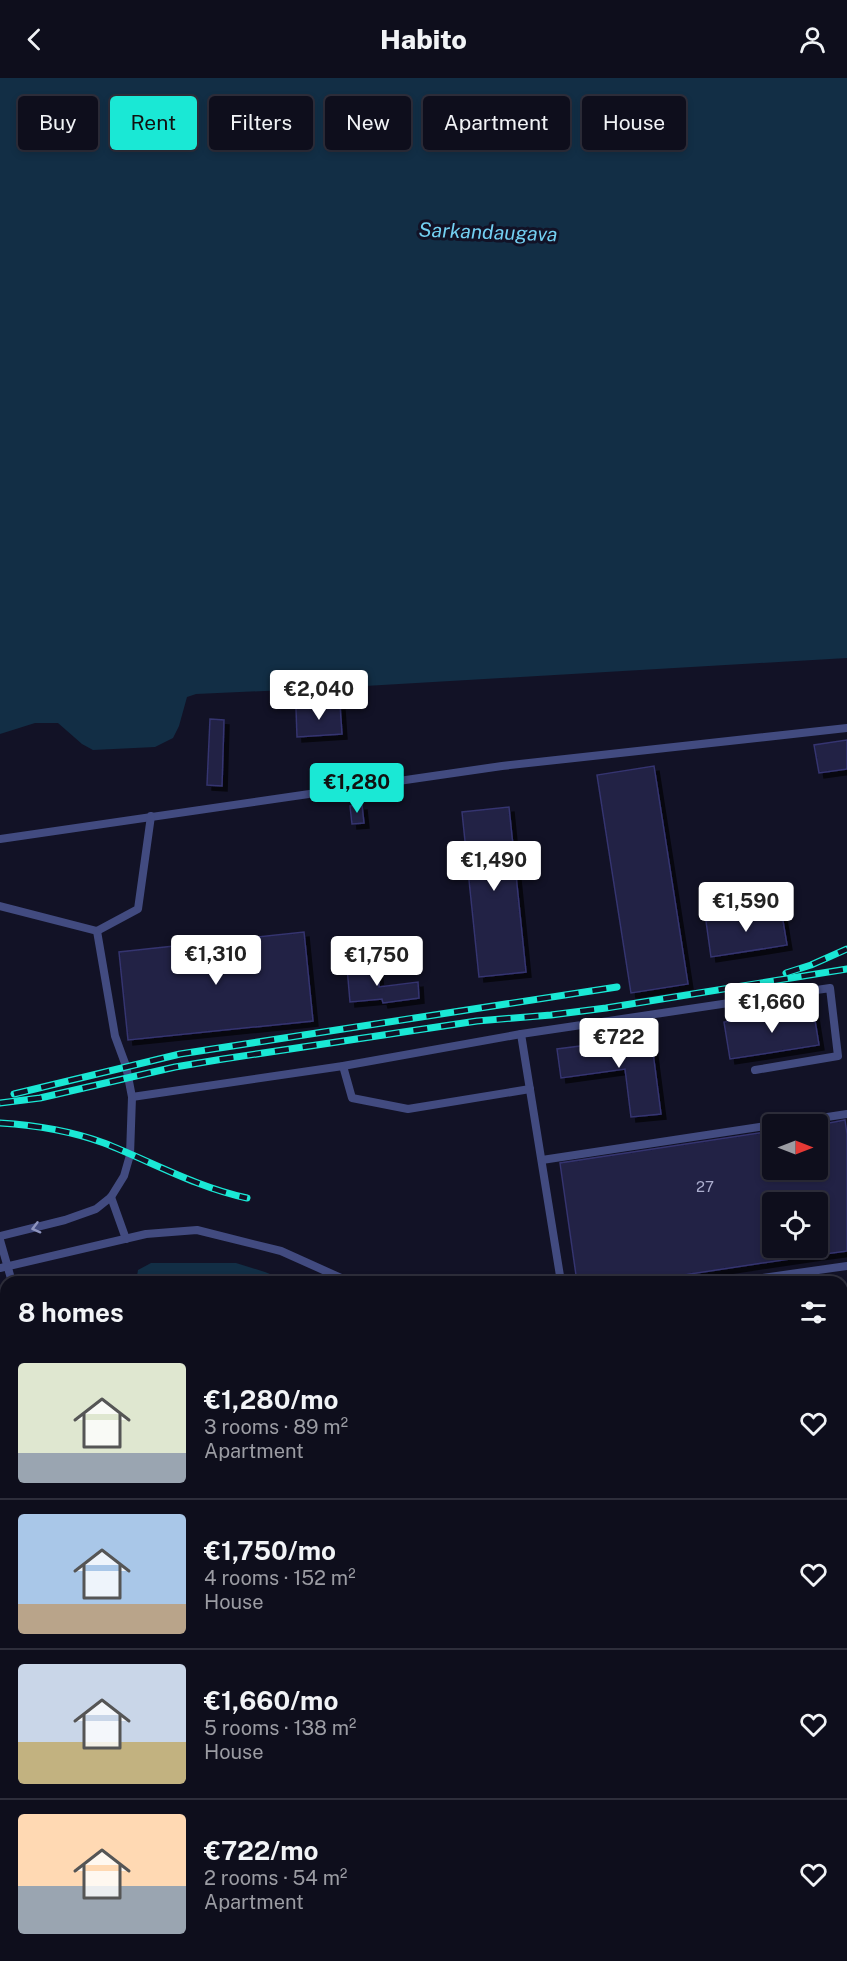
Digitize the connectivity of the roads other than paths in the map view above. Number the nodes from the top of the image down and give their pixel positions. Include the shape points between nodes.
1 (847, 728) edge
2 (151, 816) junction
3 (0, 839) edge
4 (0, 906) edge
5 (98, 932) junction
6 (521, 1034) junction
7 (343, 1066) junction
8 (755, 1070) dead end
9 (530, 1089) junction
10 (132, 1097) junction
11 (847, 1114) edge
12 (828, 1117) edge
13 (762, 1127) edge
14 (542, 1160) junction
15 (111, 1197) junction
16 (0, 1238) edge
17 (126, 1239) junction
18 (847, 1266) edge
19 (4, 1268) edge
20 (337, 1276) edge
21 (560, 1276) edge
22 (776, 1276) edge

1 - 2 lane via 502,766
2 - 3 lane
2 - 5 lane via 138,909
4 - 5 lane
5 - 10 lane via 115,1036
6 - 7 lane
6 - 8 lane via 830,988 838,1056
6 - 9 lane
7 - 9 lane via 352,1098 408,1109
7 - 10 lane
9 - 14 lane
10 - 15 lane via 130,1155 124,1176
11 - 12 lane
13 - 14 lane
14 - 21 lane
15 -> 16 lane via 96,1209
15 - 17 lane
16 - 19 lane
17 - 19 lane
17 - 20 lane via 146,1233 197,1230 281,1251
18 - 22 lane

